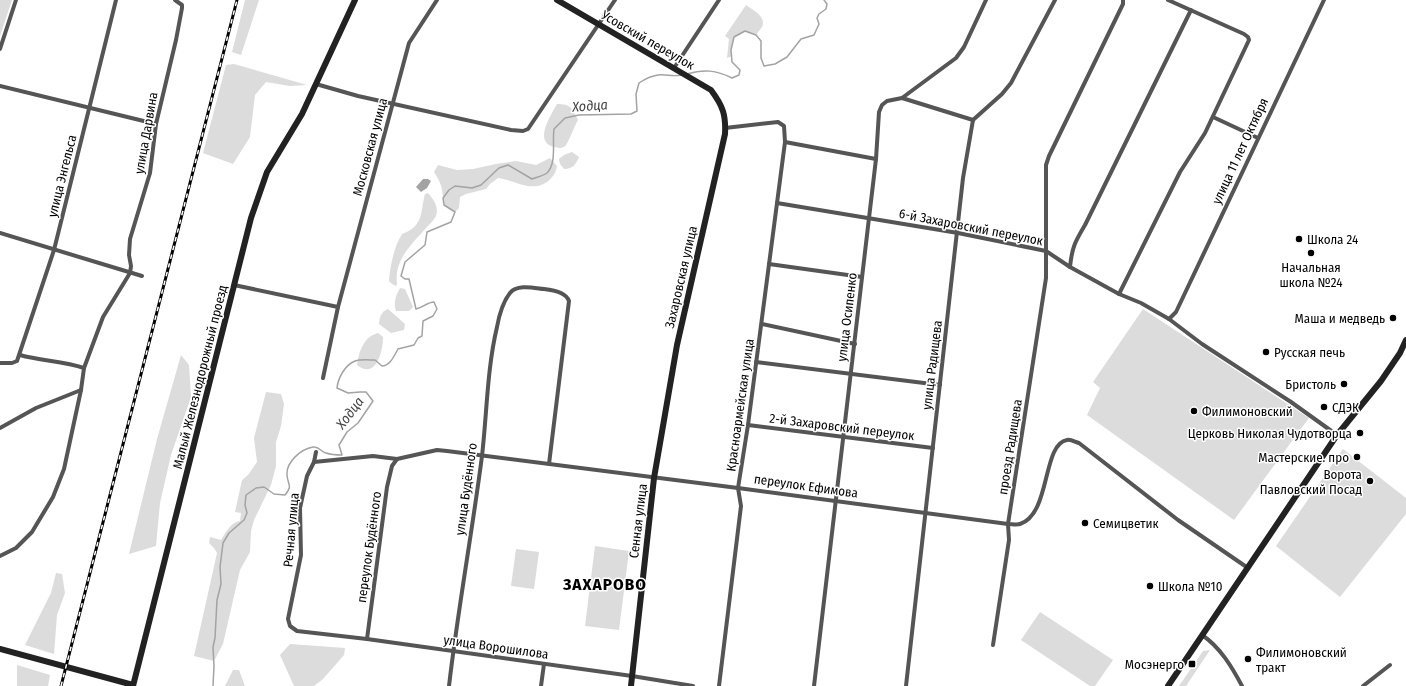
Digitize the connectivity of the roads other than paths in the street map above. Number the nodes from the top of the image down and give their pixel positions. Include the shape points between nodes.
1 (16, 0) edge
2 (116, 0) edge
3 (175, 0) edge
4 (355, 0) edge
5 (436, 0) edge
6 (557, 0) edge
7 (615, 0) edge
8 (719, 0) edge
9 (986, 0) edge
10 (1055, 0) edge
11 (1123, 0) edge
12 (1168, 0) edge
13 (1324, 0) edge
14 (1191, 10) junction
15 (599, 24) junction
16 (0, 49) edge
17 (674, 68) junction
18 (316, 84) junction
19 (0, 86) edge
20 (707, 87) joint
21 (902, 98) junction
22 (392, 104) junction
23 (89, 107) junction
24 (1213, 117) junction
25 (973, 120) junction
26 (156, 124) junction
27 (725, 128) junction
28 (1258, 138) junction
29 (785, 142) junction
30 (876, 159) junction
31 (777, 203) junction
32 (869, 218) junction
33 (0, 233) edge
34 (958, 233) junction
35 (54, 250) junction
36 (1046, 251) junction
37 (769, 264) junction
38 (1070, 267) junction
39 (130, 273) junction
40 (142, 276) dead end
41 (862, 277) junction
42 (234, 285) junction
43 (1119, 294) junction
44 (338, 307) junction
45 (1169, 319) junction
46 (762, 324) junction
47 (1406, 340) edge
48 (855, 344) junction
49 (20, 355) junction
50 (756, 362) junction
51 (0, 363) edge
52 (84, 368) junction
53 (851, 374) junction
54 (323, 378) dead end
55 (940, 385) junction
56 (81, 390) junction
57 (748, 425) junction
58 (0, 428) edge
59 (1337, 435) junction
60 (843, 436) junction
61 (933, 448) junction
62 (316, 452) dead end
63 (482, 456) junction
64 (397, 459) junction
65 (314, 462) junction
66 (550, 464) junction
67 (654, 478) junction
68 (738, 488) junction
69 (836, 501) junction
70 (925, 512) junction
71 (1008, 524) junction
72 (0, 556) edge
73 (1248, 568) junction
74 (297, 631) joint
75 (1202, 635) junction
76 (367, 639) junction
77 (993, 645) dead end
78 (0, 648) edge
79 (453, 651) junction
80 (544, 664) junction
81 (1390, 665) dead end
82 (632, 676) junction
83 (133, 686) edge
84 (449, 686) edge
85 (541, 686) edge
86 (631, 686) edge
87 (693, 686) edge
88 (719, 686) edge
89 (814, 686) edge
90 (906, 686) edge
91 (1168, 686) edge
92 (1242, 686) edge
93 (1363, 686) edge

1 - 16 street
2 - 23 street, улица Энгельса
3 - 26 street, улица Дарвина via 182,5
4 - 18 street, Малый Железнодорожный проезд
5 - 22 street, Московская улица via 409,43
6 - 15 street, Усовский переулок
7 - 15 street
8 - 17 street
9 - 21 street, улица Осипенко via 964,47 956,58
10 - 25 street via 1011,83
11 - 36 street, проезд Радищева via 1046,165
12 - 14 street
13 - 28 street, улица 11 лет Октября
14 - 24 street via 1244,34 1249,40
14 - 38 street via 1076,239
15 - 17 street, Усовский переулок
15 - 22 street via 528,129 523,131
17 - 20 street, Усовский переулок
18 - 22 street
18 - 42 street, Малый Железнодорожный проезд via 302,114 267,172 251,218
19 - 23 street
20 - 27 street, Захаровская улица via 712,90 725,112
21 - 25 street
21 - 30 street, улица Осипенко via 887,101 879,112
22 - 44 street, Московская улица
23 - 26 street
23 - 35 street, улица Энгельса
24 - 28 street
24 - 43 street via 1180,172
25 - 34 street, улица Радищева via 963,178
26 - 39 street, улица Дарвина via 150,173 130,239
27 - 29 street, Красноармейская улица via 778,122 784,126
27 - 67 street, Захаровская улица via 677,345
28 - 45 street, улица 11 лет Октября via 1176,312
29 - 30 street
29 - 31 street, Красноармейская улица
30 - 32 street, улица Осипенко
31 - 32 street, 6-й Захаровский переулок
31 - 37 street, Красноармейская улица
32 - 34 street, 6-й Захаровский переулок
32 - 41 street, улица Осипенко
33 - 35 street
34 - 36 street, 6-й Захаровский переулок
34 - 55 street, улица Радищева
35 - 39 street
35 - 49 street, улица Энгельса
36 - 38 street, 6-й Захаровский переулок
36 - 71 street, проезд Радищева via 1046,278
37 - 41 street
37 - 46 street, Красноармейская улица
38 - 43 street, 6-й Захаровский переулок
39 - 40 street
39 - 52 street via 103,317
41 - 48 street, улица Осипенко
42 - 44 street
42 - 83 street, Малый Железнодорожный проезд
43 - 45 street, 6-й Захаровский переулок
44 - 54 street, Московская улица
45 - 59 street, 6-й Захаровский переулок
46 - 48 street
46 - 50 street, Красноармейская улица
47 - 59 street via 1400,354 1381,381
48 - 53 street, улица Осипенко
49 - 51 street via 17,361
49 - 52 street
50 - 53 street
50 - 57 street, Красноармейская улица
52 - 56 street
53 - 55 street
53 - 60 street, улица Осипенко
55 - 61 street, улица Радищева
56 - 58 street via 36,408
56 - 72 street via 64,469 53,497 32,532 16,548
57 - 60 street, 2-й Захаровский переулок
57 - 68 street, Красноармейская улица
59 - 73 street
60 - 61 street, 2-й Захаровский переулок
60 - 69 street, улица Осипенко
61 - 70 street, улица Радищева
62 - 65 street, Речная улица
63 - 64 street, переулок Ефимова via 437,450
63 - 66 street, переулок Ефимова
63 - 66 street, улица Будённого via 490,367 500,312 511,292 530,287 562,293 568,296 569,301
63 - 79 street, улица Будённого
64 - 65 street, переулок Ефимова via 372,456
64 - 76 street, переулок Будённого via 392,466 387,487
65 - 74 street, Речная улица via 307,476 300,508 301,555 288,619 290,626
66 - 67 street, переулок Ефимова
67 - 68 street, переулок Ефимова
67 - 82 street, Сенная улица
68 - 69 street, переулок Ефимова
68 - 88 street, Красноармейская улица via 741,506
69 - 70 street, переулок Ефимова
69 - 89 street, улица Осипенко
70 - 71 street, переулок Ефимова
70 - 90 street, улица Радищева
71 - 73 street via 1020,524 1036,511 1055,450 1062,442 1069,440 1079,443 1178,520
71 - 77 street, проезд Радищева via 1010,540
73 - 75 street
74 - 76 street, улица Ворошилова
75 - 91 street
75 - 92 street via 1230,665
76 - 79 street, улица Ворошилова
78 - 83 street
79 - 80 street, улица Ворошилова
79 - 84 street, улица Будённого
80 - 82 street, улица Ворошилова
80 - 85 street
81 - 93 street
82 - 86 street, Сенная улица
82 - 87 street, улица Ворошилова

